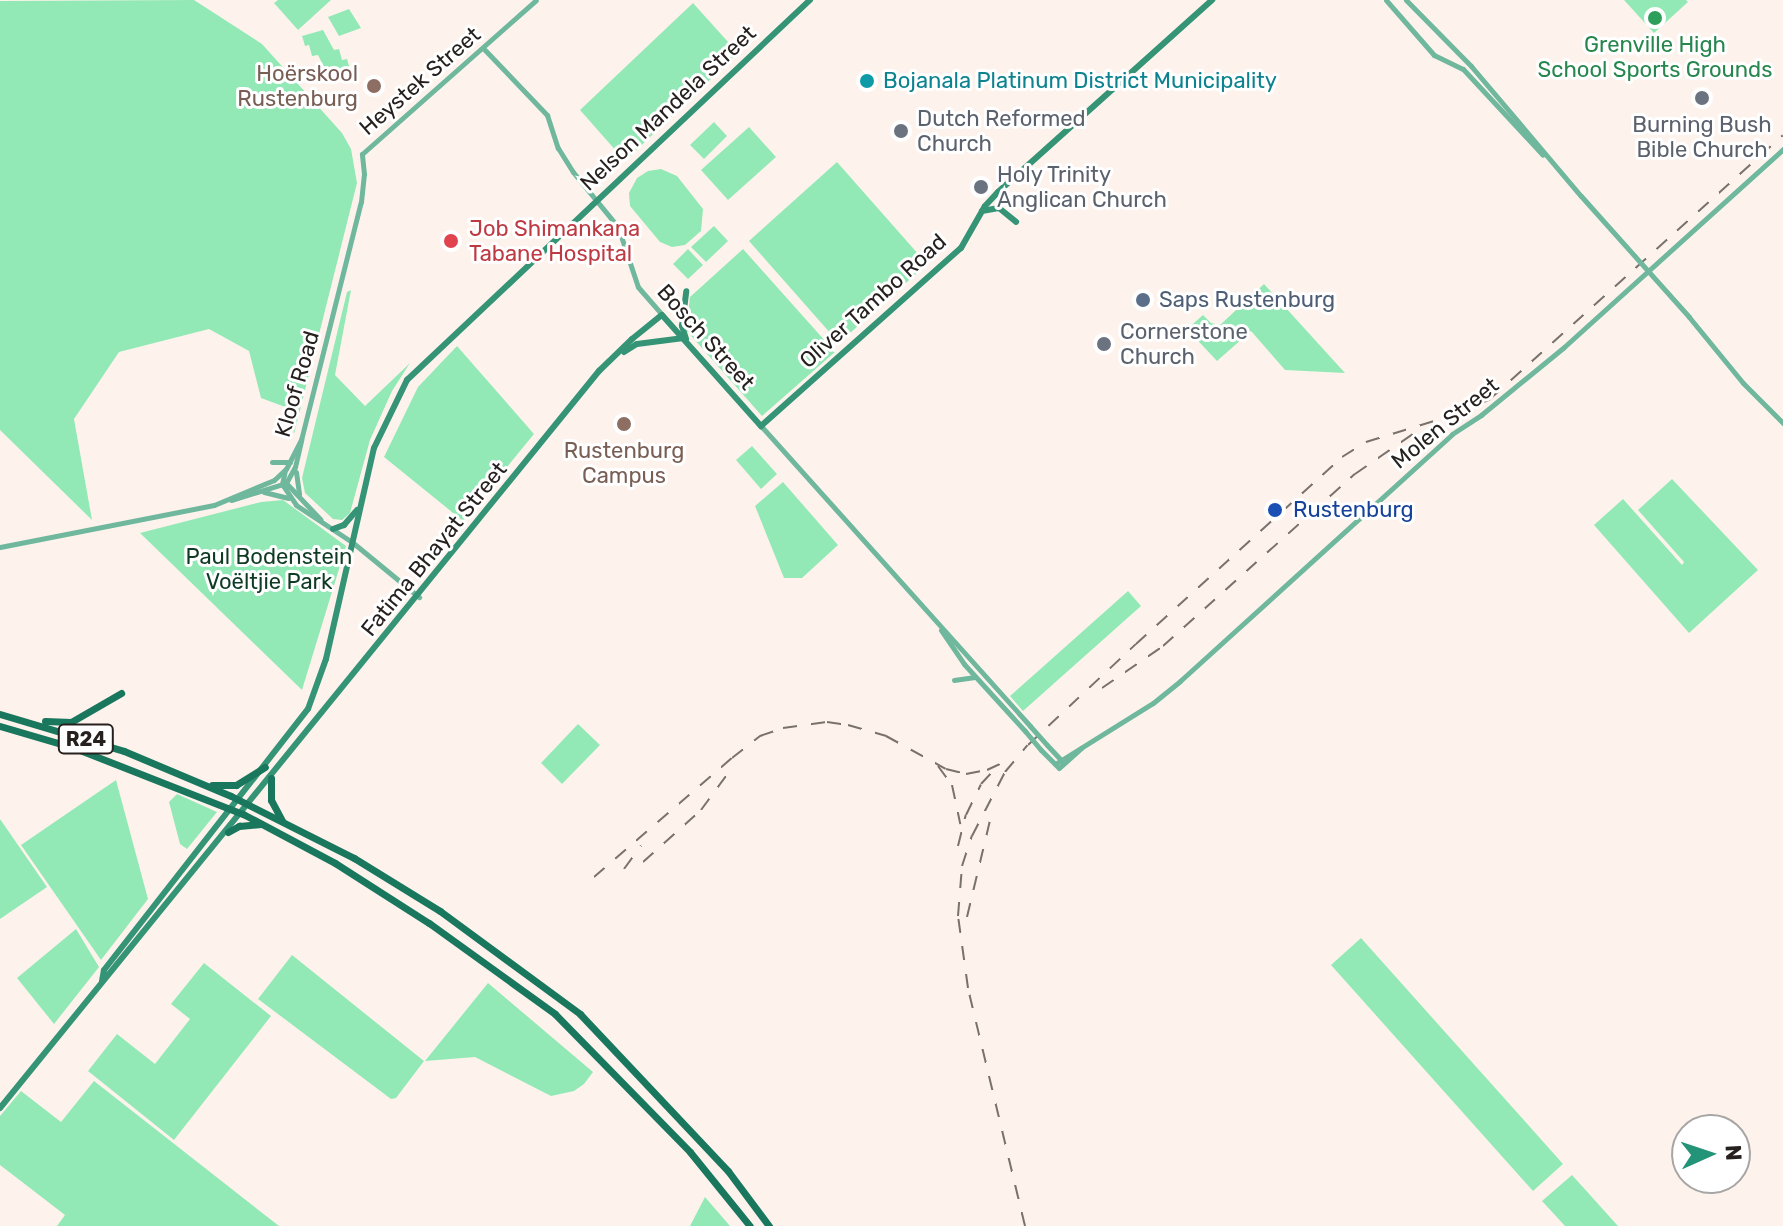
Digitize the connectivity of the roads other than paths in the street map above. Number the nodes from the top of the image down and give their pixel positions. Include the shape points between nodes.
1 (536, 0) edge
2 (810, 0) edge
3 (1212, 0) edge
4 (1386, 0) edge
5 (1406, 0) edge
6 (802, 4) edge
7 (483, 48) junction
8 (1783, 149) edge
9 (362, 154) joint
10 (1547, 157) junction
11 (596, 200) junction
12 (982, 211) junction
13 (1016, 222) dead end
14 (686, 291) dead end
15 (662, 315) junction
16 (686, 340) junction
17 (587, 387) junction
18 (1783, 423) edge
19 (761, 426) junction
20 (272, 462) dead end
21 (293, 464) junction
22 (286, 469) junction
23 (274, 480) junction
24 (283, 483) junction
25 (264, 492) junction
26 (300, 497) junction
27 (289, 499) junction
28 (230, 500) junction
29 (359, 507) junction
30 (321, 520) junction
31 (333, 529) junction
32 (352, 542) junction
33 (0, 547) edge
34 (419, 597) junction
35 (940, 629) junction
36 (976, 677) junction
37 (954, 680) dead end
38 (121, 693) dead end
39 (0, 714) edge
40 (27, 721) junction
41 (0, 726) edge
42 (1027, 728) junction
43 (1084, 744) junction
44 (1074, 750) junction
45 (1055, 753) junction
46 (1060, 764) junction
47 (265, 767) junction
48 (271, 778) junction
49 (202, 784) junction
50 (239, 800) junction
51 (249, 805) junction
52 (232, 809) junction
53 (243, 814) junction
54 (282, 821) junction
55 (263, 824) junction
56 (228, 832) junction
57 (102, 981) junction
58 (0, 1108) edge
59 (750, 1226) edge
60 (769, 1226) edge

1 - 7 street, Heystek Street
2 - 6 main road, Nelson Mandela Street
3 - 12 main road, Oliver Tambo Road
4 - 10 street via 1434,55 1463,69
5 - 10 street via 1471,66
6 - 11 main road, Nelson Mandela Street
7 - 9 street, Heystek Street
7 - 11 street, Bosch Street via 547,115 564,158
8 - 43 street, Molen Street via 1583,330 1443,442 1208,657 1153,703
9 - 21 street, Kloof Road via 361,202
10 - 18 street, bridge
11 - 15 street, Bosch Street via 621,233 640,290
11 - 29 main road, Nelson Mandela Street via 407,380 378,436
12 - 13 main road via 999,208
12 - 19 main road, Oliver Tambo Road via 961,248
14 - 16 main road
15 - 16 main road, Bosch Street
15 - 17 main road, Fatima Bhayat Street
16 - 17 main road via 632,346
16 - 19 main road, Bosch Street
17 - 34 main road, Fatima Bhayat Street
19 - 35 street, Bosch Street
20 - 21 street
21 - 22 street, Kloof Road
21 - 24 street
21 - 26 street
22 - 23 street, Kloof Road
22 - 24 street
23 - 24 street
23 - 28 street, Kloof Road
24 - 25 street
24 - 26 street
24 - 27 street
25 - 27 street
25 - 28 street
26 - 30 street
27 - 30 street
28 - 33 street, Kloof Road
29 - 31 main road via 349,522
29 - 32 main road, Nelson Mandela Street
30 - 31 street
31 - 32 street
32 - 34 street
32 - 47 main road, Nelson Mandela Street via 315,692 300,722
34 - 48 main road, Fatima Bhayat Street
35 - 36 street, Bosch Street
35 - 42 street, Bosch Street
36 - 37 street
36 - 42 street, Bosch Street
38 - 40 main road via 67,724
39 - 40 main road, R24
40 - 49 main road, R24 via 124,751
41 - 52 main road, R24 via 72,747
42 - 45 street, Bosch Street, bridge
42 - 46 street, Bosch Street, bridge via 1041,750
43 - 44 street
43 - 46 street
44 - 45 street
44 - 46 street
45 - 46 street, Bosch Street
47 - 49 main road via 236,785
47 - 50 main road, Nelson Mandela Street
48 - 51 main road, Fatima Bhayat Street
48 - 54 main road via 271,800
49 - 50 main road, R24
50 - 51 main road, R24
50 - 52 main road, Nelson Mandela Street
51 - 53 main road, Fatima Bhayat Street
51 - 54 main road
52 - 53 main road, R24
52 - 57 main road, Nelson Mandela Street via 104,970
53 - 55 main road
53 - 56 main road, Fatima Bhayat Street
54 - 60 main road via 407,890 554,992 629,1062 728,1171
55 - 56 main road
55 - 59 main road via 416,915 555,1014 690,1152
56 - 57 main road, Fatima Bhayat Street
57 - 58 main road

